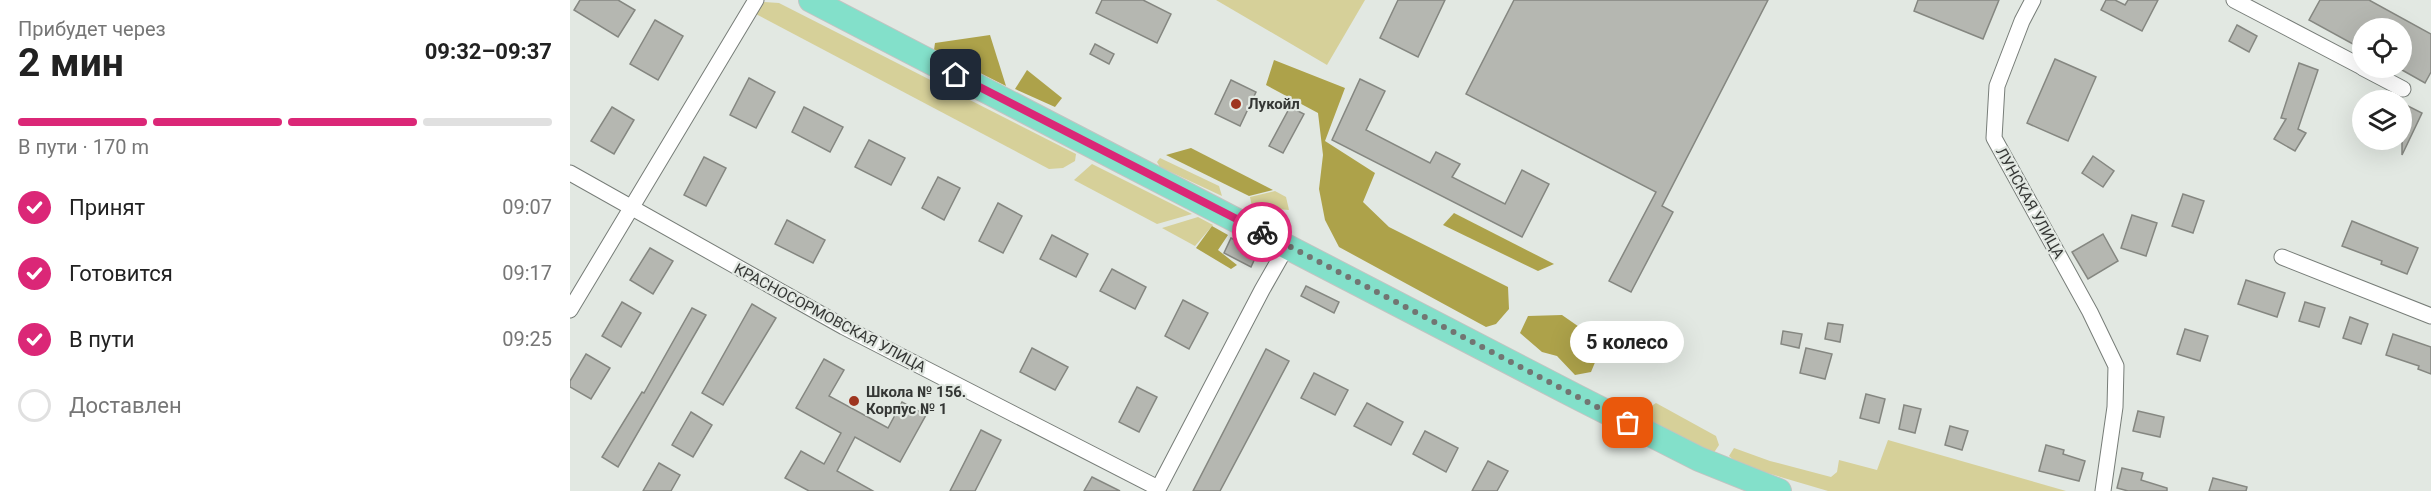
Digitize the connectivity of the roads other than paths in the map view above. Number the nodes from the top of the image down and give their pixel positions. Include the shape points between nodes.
1 (756, 0) edge
2 (811, 0) edge
3 (2033, 0) edge
4 (2234, 0) edge
5 (2352, 61) edge
6 (2383, 78) edge
7 (2403, 89) dead end
8 (570, 173) edge
9 (632, 210) junction
10 (1287, 246) junction
11 (2282, 256) dead end
12 (570, 310) edge
13 (2431, 316) edge
14 (1157, 489) edge
15 (1779, 491) edge
16 (2103, 491) edge

1 - 9 street
2 - 10 main road
3 - 16 street, ЛУНСКАЯ УЛИЦА via 1998,86 1994,138 2116,366 2115,407
4 - 5 street
6 - 7 street
8 - 9 street, КРАСНОСОРМОВСКАЯ УЛИЦА
9 - 12 street
9 - 14 street, КРАСНОСОРМОВСКАЯ УЛИЦА via 844,327
10 - 14 street
10 - 15 main road via 1699,459
11 - 13 street

